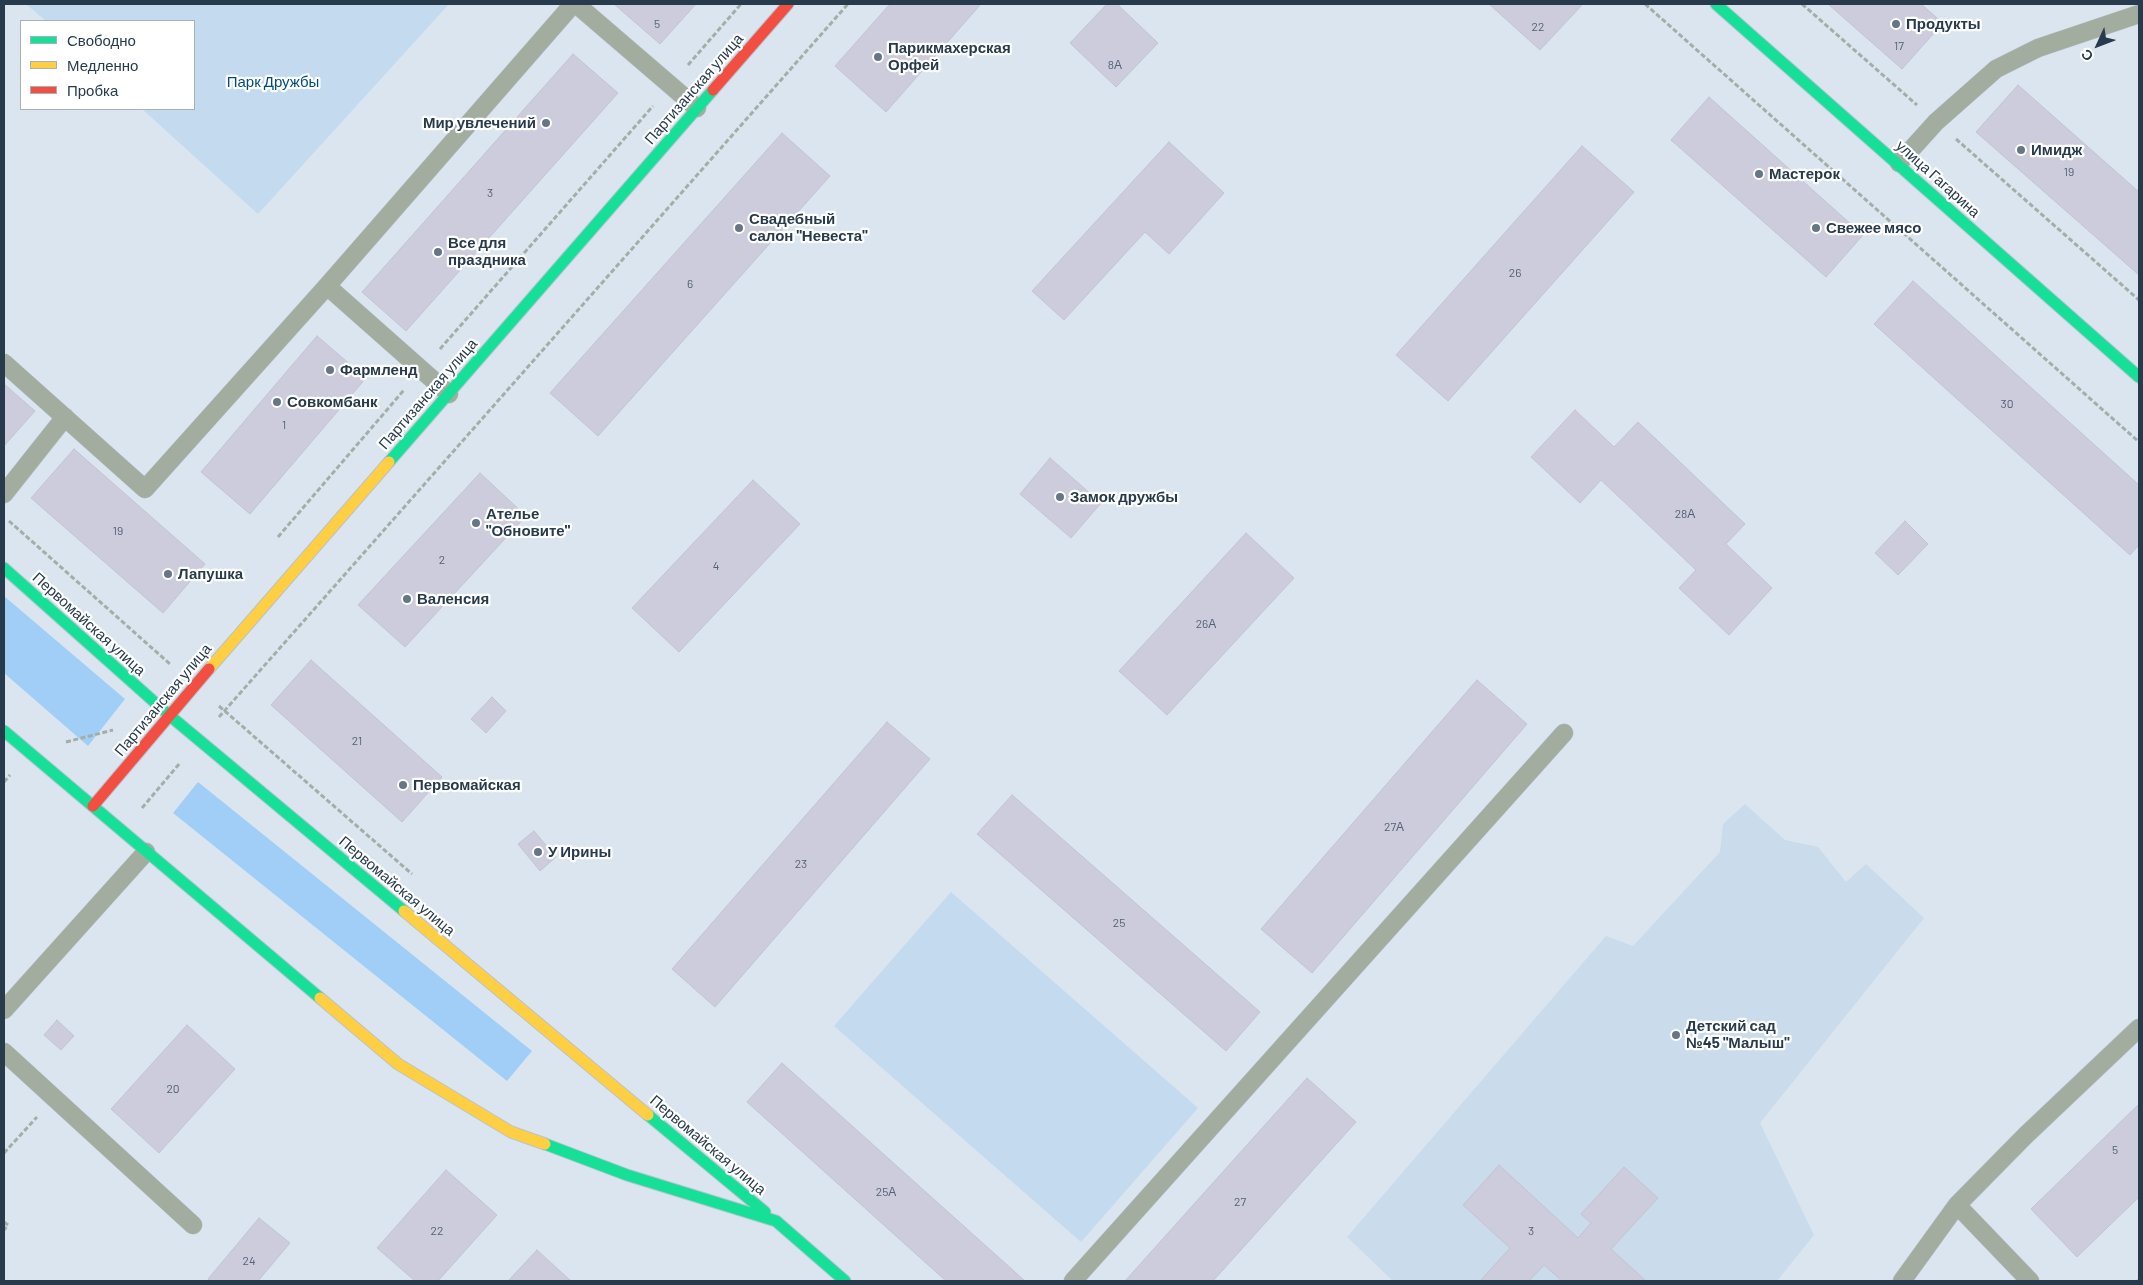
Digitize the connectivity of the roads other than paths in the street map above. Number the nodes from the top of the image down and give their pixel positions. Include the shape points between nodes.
1 (575, 4) edge
2 (788, 4) edge
3 (1716, 4) edge
4 (2139, 14) edge
5 (697, 108) junction
6 (1899, 163) junction
7 (327, 286) junction
8 (4, 363) edge
9 (2139, 377) edge
10 (449, 394) junction
11 (64, 417) junction
12 (4, 494) edge
13 (4, 568) edge
14 (169, 715) junction
15 (4, 731) edge
16 (1564, 733) dead end
17 (93, 806) junction
18 (146, 852) junction
19 (4, 1010) edge
20 (2139, 1028) edge
21 (4, 1052) edge
22 (1957, 1205) junction
23 (776, 1221) junction
24 (193, 1225) dead end
25 (845, 1281) edge
26 (1073, 1281) edge
27 (1902, 1281) edge
28 (2030, 1281) edge

1 - 5 lane
1 - 7 lane
2 - 5 street, Партизанская улица
3 - 6 street, улица Гагарина
4 - 6 lane via 2038,48 1996,69 1936,122
5 - 10 street, Партизанская улица
6 - 9 street, улица Гагарина
7 - 10 lane
7 - 11 lane via 145,489
8 - 11 lane
10 - 14 street, Партизанская улица
11 - 12 lane
13 - 14 street, Первомайская улица
14 - 17 street, Партизанская улица
14 - 23 street, Первомайская улица
15 - 17 street, Первомайская улица
16 - 26 lane
17 - 18 street, Первомайская улица
18 - 19 lane
18 - 23 street, Первомайская улица via 398,1064 511,1132 627,1175
20 - 22 lane
21 - 24 lane
22 - 27 lane
22 - 28 lane
23 - 25 street, Первомайская улица

